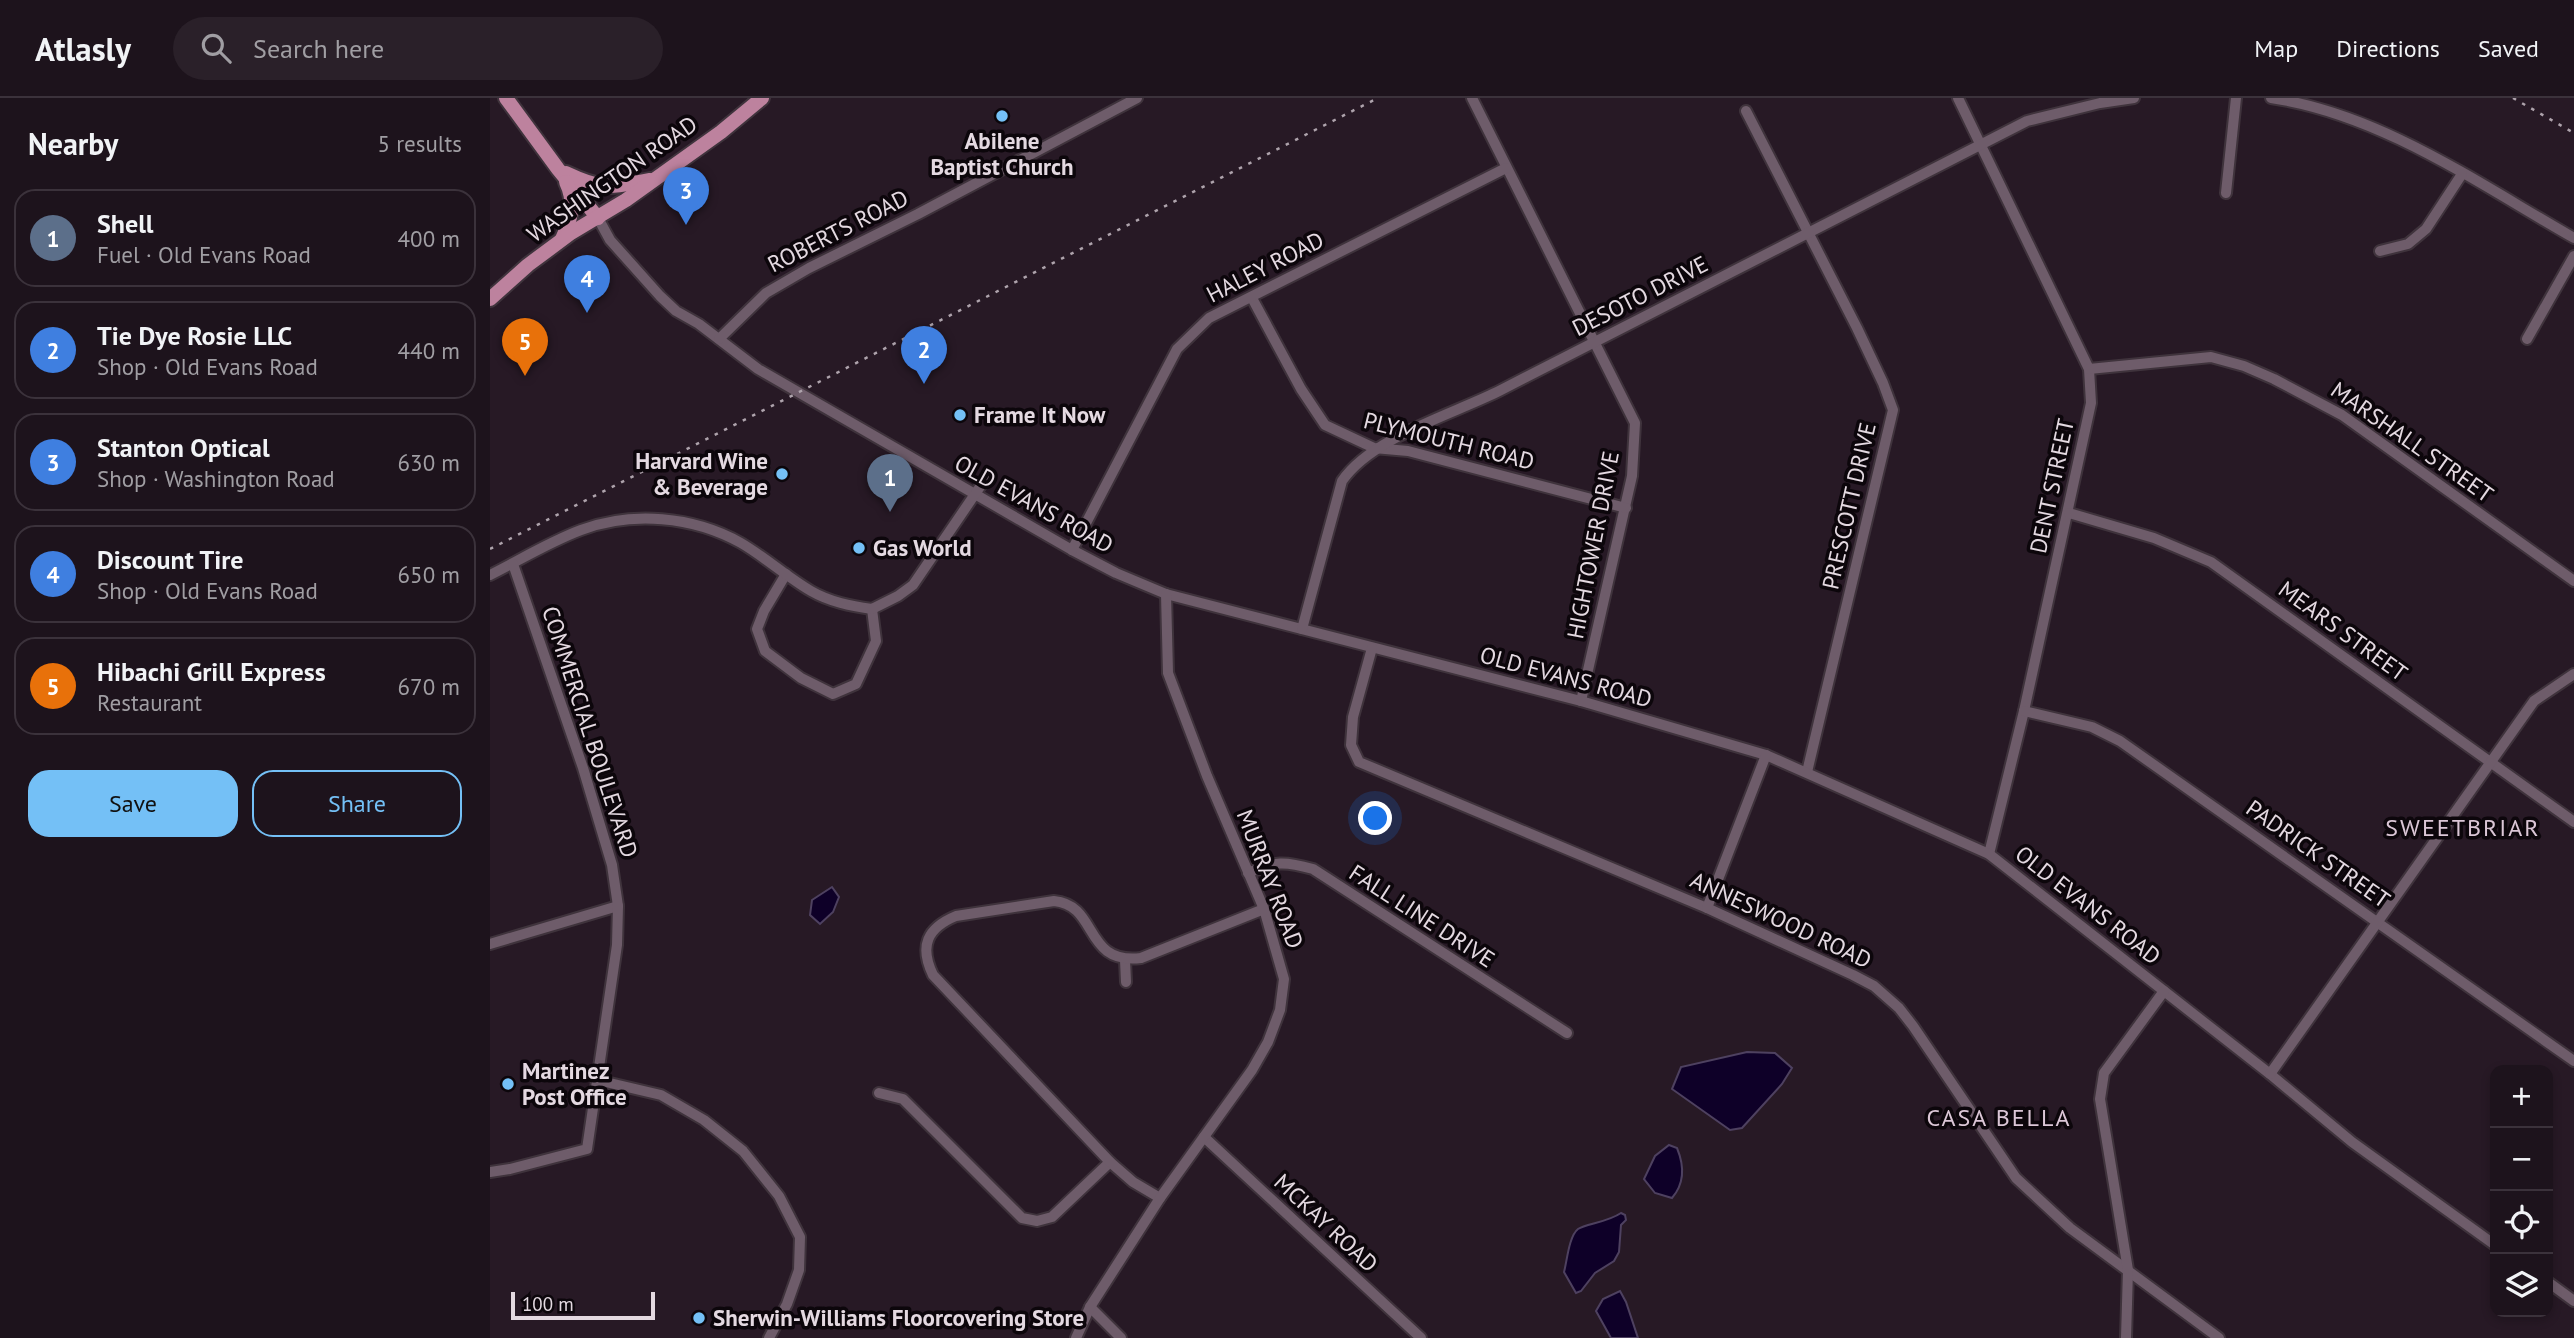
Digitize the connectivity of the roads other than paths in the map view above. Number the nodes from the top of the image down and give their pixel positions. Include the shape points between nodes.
1 (506, 98) edge
2 (760, 98) edge
3 (1137, 98) edge
4 (1472, 98) edge
5 (1958, 98) edge
6 (2134, 98) edge
7 (2236, 98) edge
8 (2270, 98) edge
9 (1746, 111) dead end
10 (1979, 145) junction
11 (1506, 168) junction
12 (558, 169) junction
13 (2462, 174) junction
14 (654, 179) junction
15 (2226, 193) dead end
16 (598, 218) junction
17 (1809, 233) junction
18 (2574, 238) edge
19 (562, 240) junction
20 (2380, 251) dead end
21 (2574, 256) edge
22 (1252, 298) junction
23 (490, 299) edge
24 (2528, 338) dead end
25 (719, 339) junction
26 (1594, 342) junction
27 (2089, 369) junction
28 (1374, 448) junction
29 (986, 478) dead end
30 (975, 495) junction
31 (1626, 508) junction
32 (2068, 513) junction
33 (1072, 550) junction
34 (513, 564) junction
35 (786, 574) junction
36 (490, 575) edge
37 (2574, 581) edge
38 (1166, 594) junction
39 (872, 609) junction
40 (1302, 629) junction
41 (1371, 648) junction
42 (2574, 674) edge
43 (1581, 701) junction
44 (2024, 711) junction
45 (1766, 755) junction
46 (2489, 762) junction
47 (1807, 772) junction
48 (2574, 822) edge
49 (1989, 854) junction
50 (1248, 873) junction
51 (618, 906) junction
52 (1707, 908) junction
53 (1264, 909) junction
54 (2377, 920) junction
55 (490, 944) edge
56 (1125, 960) junction
57 (1126, 982) dead end
58 (2164, 991) junction
59 (1567, 1033) dead end
60 (2574, 1061) edge
61 (2270, 1074) junction
62 (597, 1080) junction
63 (879, 1094) dead end
64 (1204, 1137) junction
65 (1110, 1162) junction
66 (490, 1172) edge
67 (1160, 1198) junction
68 (2490, 1241) edge
69 (2128, 1270) junction
70 (2553, 1286) edge
71 (2574, 1301) edge
72 (1090, 1307) junction
73 (769, 1338) edge
74 (1076, 1338) edge
75 (1121, 1338) edge
76 (1421, 1338) edge
77 (2126, 1338) edge
78 (2219, 1338) edge

1 - 12 main road
2 - 14 main road, WASHINGTON ROAD
3 - 25 street, ROBERTS ROAD via 809,268 766,293
4 - 11 street, HIGHTOWER DRIVE
5 - 10 street, DENT STREET
6 - 10 street, DESOTO DRIVE via 2026,121
7 - 15 street
8 - 13 street via 2327,111 2397,138
9 - 17 street, PRESCOTT DRIVE
10 - 17 street, DESOTO DRIVE
10 - 27 street, DENT STREET
11 - 22 street, HALEY ROAD
11 - 26 street, HIGHTOWER DRIVE
12 - 14 main road via 594,186
12 - 16 main road
12 - 19 main road via 572,194 570,223
13 - 18 street
13 - 20 street via 2426,229 2408,244
14 - 16 main road, WASHINGTON ROAD
16 - 19 main road, WASHINGTON ROAD
16 - 25 street, OLD EVANS ROAD via 610,240 653,289 676,311
17 - 26 street, DESOTO DRIVE
17 - 47 street, PRESCOTT DRIVE via 1893,410
19 - 23 main road, WASHINGTON ROAD
21 - 24 street
22 - 28 street, PLYMOUTH ROAD via 1325,425
22 - 33 street, HALEY ROAD via 1209,318 1177,349
25 - 30 street, OLD EVANS ROAD via 766,373
26 - 28 street, DESOTO DRIVE
26 - 31 street, HIGHTOWER DRIVE via 1635,423 1633,476
27 - 32 street, DENT STREET via 2091,403
27 - 37 street, MARSHALL STREET via 2211,357 2274,379 2342,415
28 - 31 street, PLYMOUTH ROAD via 1408,451
28 - 40 street, DESOTO DRIVE via 1342,481
29 - 30 street
30 - 33 street, OLD EVANS ROAD
30 - 39 street via 913,585
31 - 43 street, HIGHTOWER DRIVE
32 - 44 street, DENT STREET
32 - 46 street, MEARS STREET via 2154,538 2211,562
33 - 38 street, OLD EVANS ROAD
34 - 35 street via 581,530 644,518 689,523 725,536
34 - 36 street
34 - 51 street, COMMERCIAL BOULEVARD via 583,768 612,865
35 - 39 street via 827,599
35 - 39 street via 757,629 765,650 801,678 833,694 856,684 876,641
38 - 40 street, OLD EVANS ROAD
38 - 50 street, MURRAY ROAD via 1168,673
40 - 41 street, OLD EVANS ROAD
41 - 43 street, OLD EVANS ROAD
41 - 52 street, ANNESWOOD ROAD via 1353,717 1351,745 1359,762
42 - 46 street via 2534,701
43 - 45 street, OLD EVANS ROAD
44 - 49 street, DENT STREET
44 - 54 street, PADRICK STREET via 2092,727 2120,741
45 - 47 street, OLD EVANS ROAD
45 - 52 street
46 - 48 street, MEARS STREET
46 - 54 street
47 - 49 street, OLD EVANS ROAD
49 - 58 street, OLD EVANS ROAD
50 - 53 street, MURRAY ROAD
50 - 59 street, FALL LINE DRIVE via 1274,862 1313,869
51 - 55 street
51 - 62 street, COMMERCIAL BOULEVARD via 617,945
52 - 69 street, ANNESWOOD ROAD via 1853,975 1899,1008 2016,1178 2070,1228
53 - 56 street via 1142,958
53 - 64 street, MURRAY ROAD via 1284,979 1280,1010 1252,1070
54 - 60 street, PADRICK STREET
54 - 61 street
56 - 57 street
56 - 65 street via 1101,946 1068,902 1054,901 956,916 934,929 926,961 933,975
58 - 61 street, OLD EVANS ROAD
58 - 69 street via 2104,1073 2099,1099
61 - 68 street, OLD EVANS ROAD via 2352,1142
62 - 66 street, COMMERCIAL BOULEVARD via 587,1149
62 - 73 street via 661,1096 704,1120 743,1151 779,1196 800,1237 799,1270
63 - 65 street via 903,1099 1022,1218 1052,1217
64 - 67 street, MURRAY ROAD
64 - 76 street, MCKAY ROAD
65 - 67 street
67 - 72 street, MURRAY ROAD
69 - 77 street
69 - 78 street, ANNESWOOD ROAD
70 - 71 street
72 - 74 street, MURRAY ROAD
72 - 75 street

